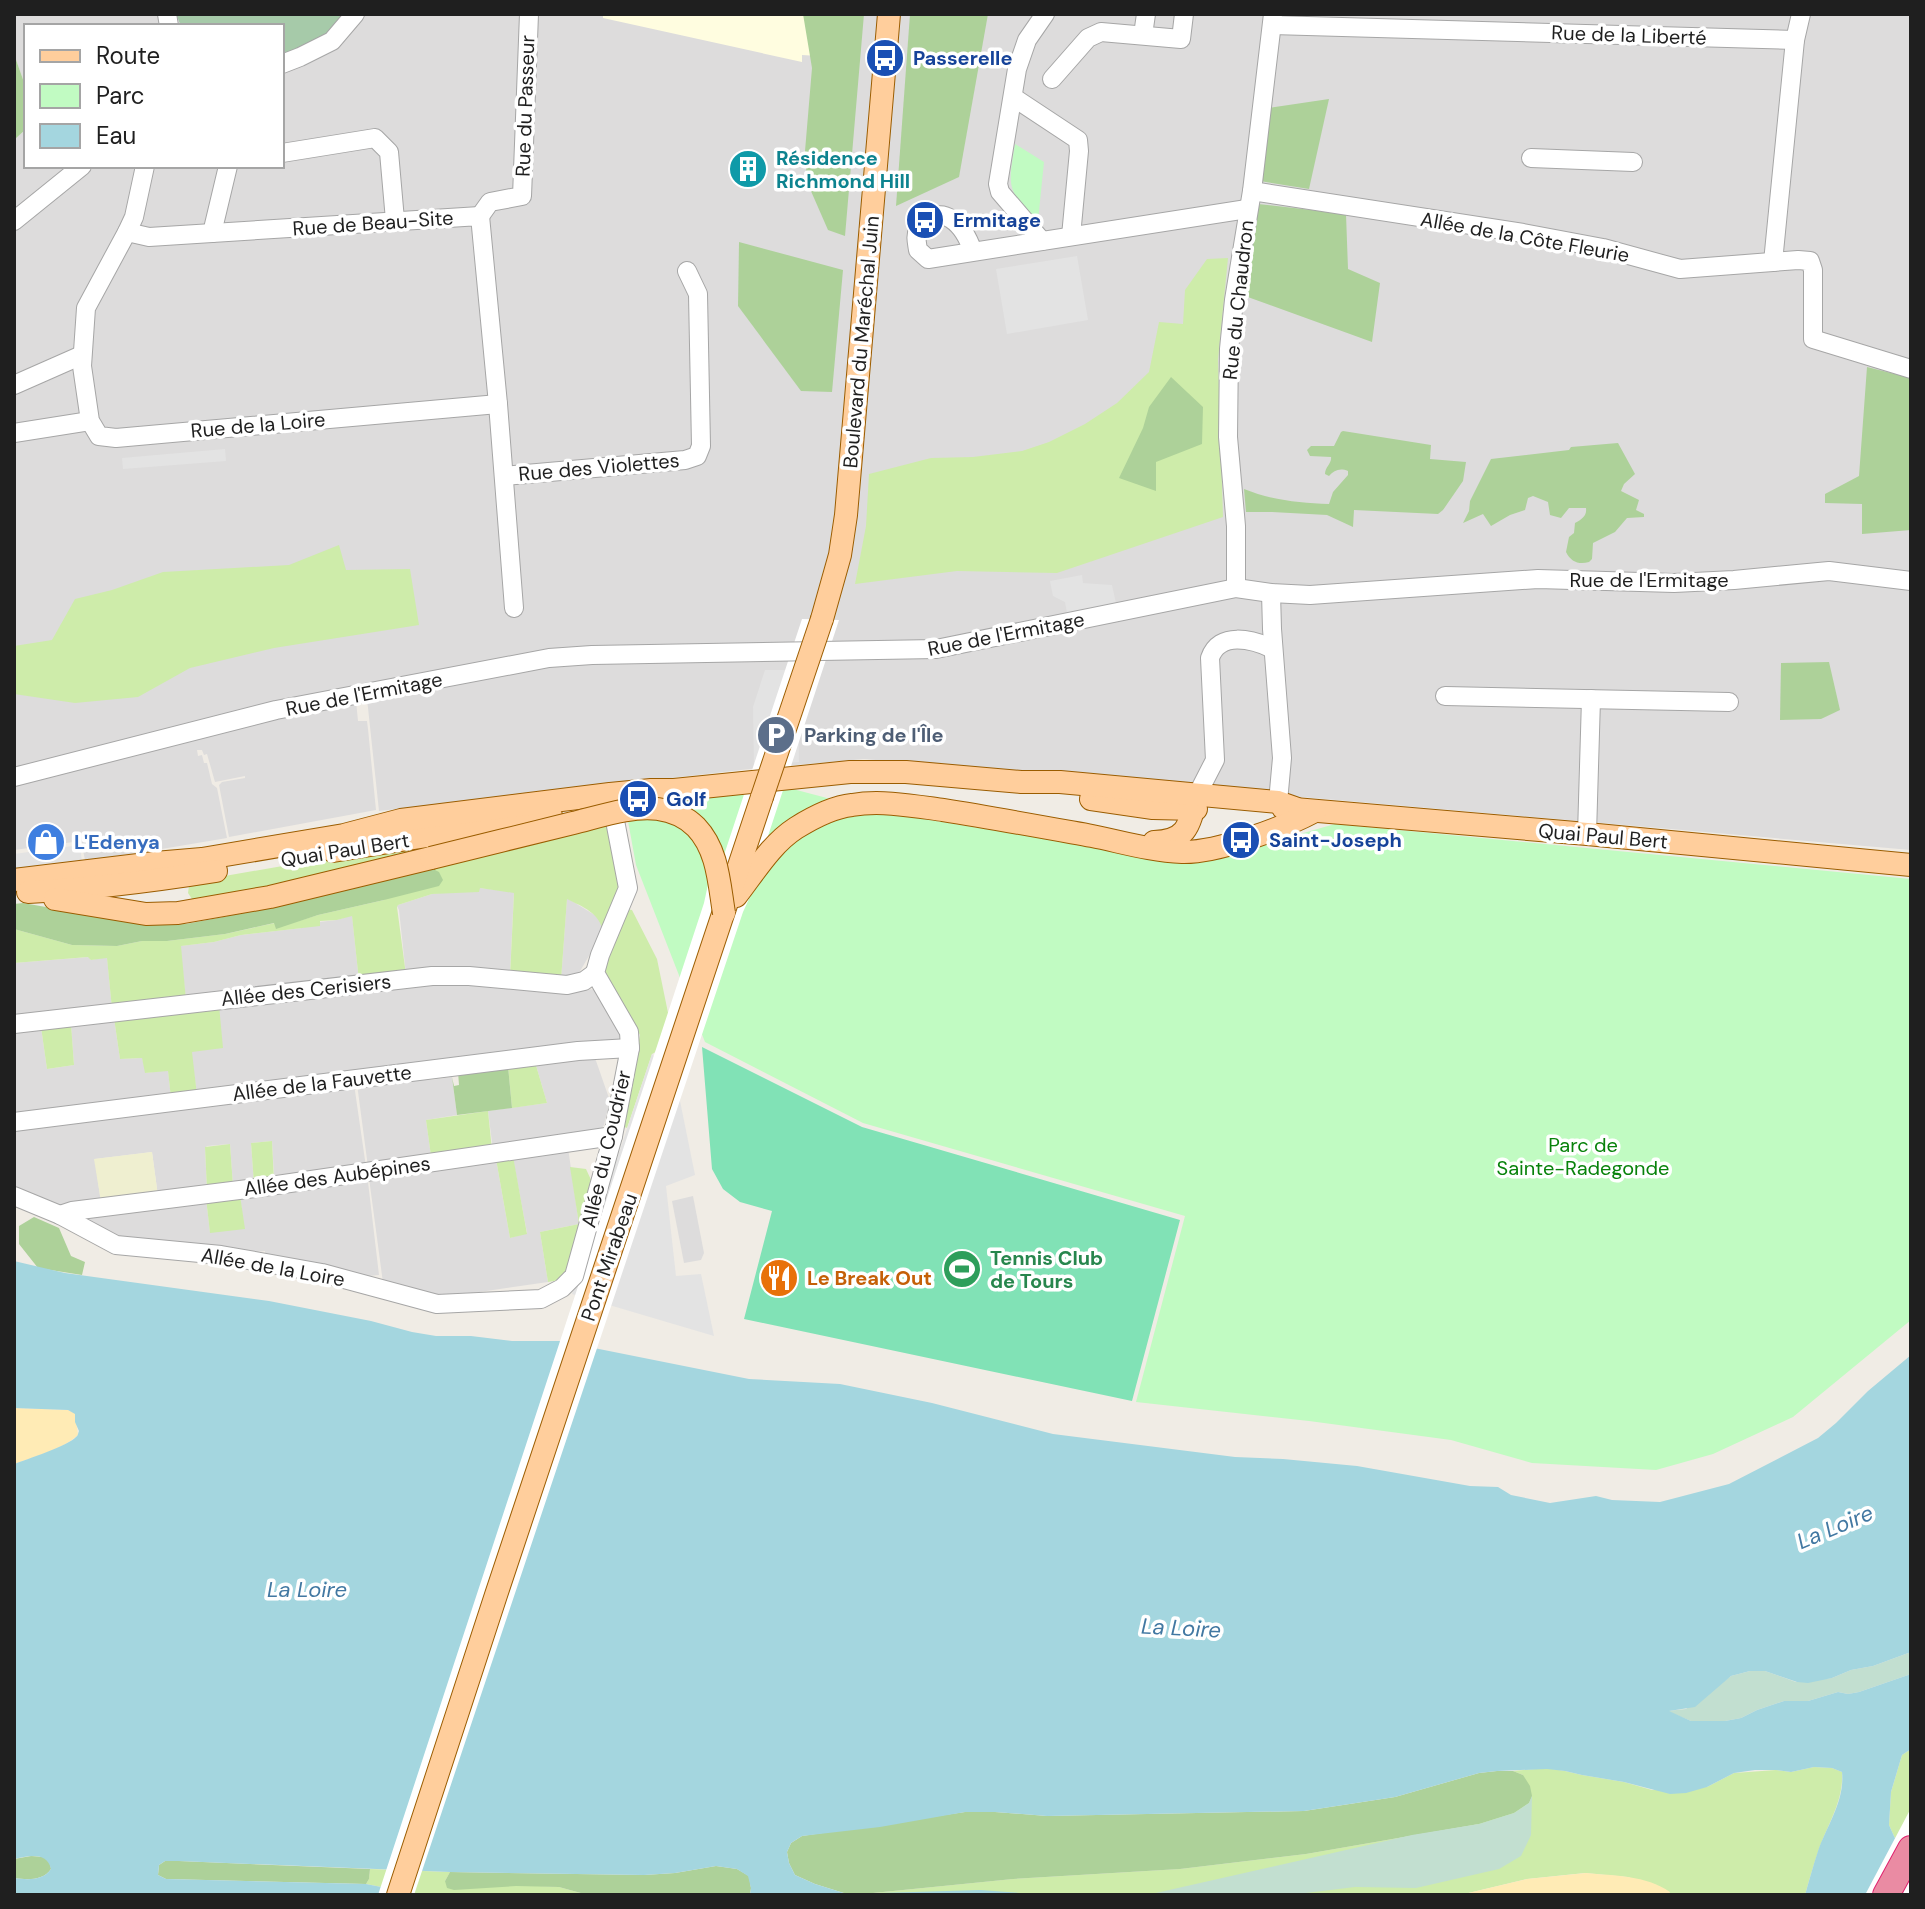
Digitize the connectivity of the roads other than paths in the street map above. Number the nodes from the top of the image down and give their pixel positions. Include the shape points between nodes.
1 (355, 14) edge
2 (529, 14) edge
3 (889, 14) edge
4 (1045, 14) edge
5 (1146, 14) edge
6 (1184, 14) edge
7 (1801, 14) edge
8 (1273, 19) edge
9 (1143, 35) junction
10 (1795, 40) junction
11 (284, 63) edge
12 (1052, 79) dead end
13 (1013, 97) junction
14 (284, 153) edge
15 (1531, 158) dead end
16 (1633, 162) dead end
17 (80, 168) edge
18 (145, 168) edge
19 (228, 168) edge
20 (1250, 200) junction
21 (480, 216) junction
22 (395, 220) junction
23 (14, 221) edge
24 (127, 232) junction
25 (212, 233) junction
26 (1071, 236) junction
27 (1042, 241) junction
28 (973, 252) dead end
29 (1773, 262) junction
30 (687, 271) dead end
31 (82, 355) junction
32 (1911, 369) edge
33 (14, 385) edge
34 (498, 404) junction
35 (90, 421) junction
36 (14, 433) edge
37 (504, 476) junction
38 (1911, 581) edge
39 (1236, 588) junction
40 (1271, 593) junction
41 (514, 608) dead end
42 (822, 619) joint
43 (1273, 649) junction
44 (1445, 696) dead end
45 (1591, 699) junction
46 (1729, 702) dead end
47 (14, 777) edge
48 (610, 799) junction
49 (1195, 802) junction
50 (1296, 807) junction
51 (1587, 834) junction
52 (1101, 838) junction
53 (202, 859) junction
54 (1911, 865) edge
55 (168, 878) junction
56 (15, 888) edge
57 (178, 913) junction
58 (724, 913) junction
59 (595, 973) junction
60 (14, 1024) edge
61 (630, 1048) junction
62 (14, 1122) edge
63 (613, 1136) junction
64 (14, 1196) edge
65 (60, 1215) junction
66 (541, 1299) joint
67 (1911, 1849) edge
68 (398, 1895) edge
69 (1886, 1895) edge

1 - 11 street via 332,41
2 - 21 street, Rue du Passeur via 522,196 490,202
3 - 42 main road, Boulevard du Maréchal Juin via 846,515
4 - 13 street via 1027,40
5 - 9 street
6 - 9 street via 1181,39
7 - 10 street
8 - 10 street, Rue de la Liberté
8 - 20 street, Rue du Chaudron
9 - 12 street via 1101,32 1088,38
10 - 29 street
13 - 26 street via 1078,140
13 - 27 street via 998,184
14 - 22 street via 375,138 389,152
15 - 16 street
17 - 23 street
18 - 24 street
19 - 25 street
20 - 26 street, Allée de la Côte Fleurie
20 - 29 street, Allée de la Côte Fleurie via 1603,248 1680,269
20 - 39 street, Rue du Chaudron via 1229,349
21 - 22 street, Rue de Beau-Site
21 - 34 street, Rue de Beau-Site
22 - 25 street, Rue de Beau-Site
24 - 25 street, Rue de Beau-Site via 149,237
24 - 31 street via 86,308
26 - 27 street, Allée de la Côte Fleurie
27 - 28 street, Allée de la Côte Fleurie
29 - 32 street, Allée de la Côte Fleurie via 1810,261 1813,339
30 - 37 street, Rue des Violettes via 698,294 697,456
31 - 33 street
31 - 35 street
34 - 35 street, Rue de la Loire via 112,438 99,436
34 - 37 street
35 - 36 street
37 - 41 street
38 - 40 street, Rue de l'Ermitage via 1829,571 1689,582 1538,579 1310,595
39 - 40 street, Rue de l'Ermitage
39 - 47 street, Rue de l'Ermitage via 936,649 549,658 276,710
40 - 43 street
42 - 58 main road, Pont Mirabeau, bridge
43 - 49 street via 1235,640 1213,648 1215,760
43 - 50 street via 1282,758
44 - 45 street
45 - 46 street
45 - 51 street
48 - 49 main road, Quai Paul Bert via 757,780 906,772 1021,782 1153,808
48 - 53 main road, Quai Paul Bert via 401,820
48 - 55 main road, Quai Paul Bert via 545,817
48 - 59 street via 628,888
49 - 50 main road, Quai Paul Bert
49 - 52 main road via 1186,829 1170,841
50 - 51 main road, Quai Paul Bert
50 - 52 main road via 1298,820 1202,850 1169,851
51 - 54 main road, Quai Paul Bert
52 - 58 main road via 915,806 851,805 795,829
53 - 55 main road
53 - 56 main road, Quai Paul Bert
55 - 56 main road, Quai Paul Bert via 80,889
55 - 57 main road via 166,894
56 - 57 main road via 133,912
57 - 58 main road, bridge via 270,897 640,809 679,815 695,827 710,847
58 - 68 main road, Pont Mirabeau
59 - 60 street, Allée des Cerisiers via 567,985 432,976
59 - 61 street, Allée du Coudrier via 629,1032
61 - 62 street, Allée de la Fauvette
61 - 63 street, Allée du Coudrier
63 - 65 street, Allée des Aubépines
63 - 66 street, Allée du Coudrier via 574,1276
64 - 65 street, Allée de la Loire
65 - 66 street, Allée de la Loire via 116,1245 221,1255 322,1273 437,1304
67 - 69 highway

